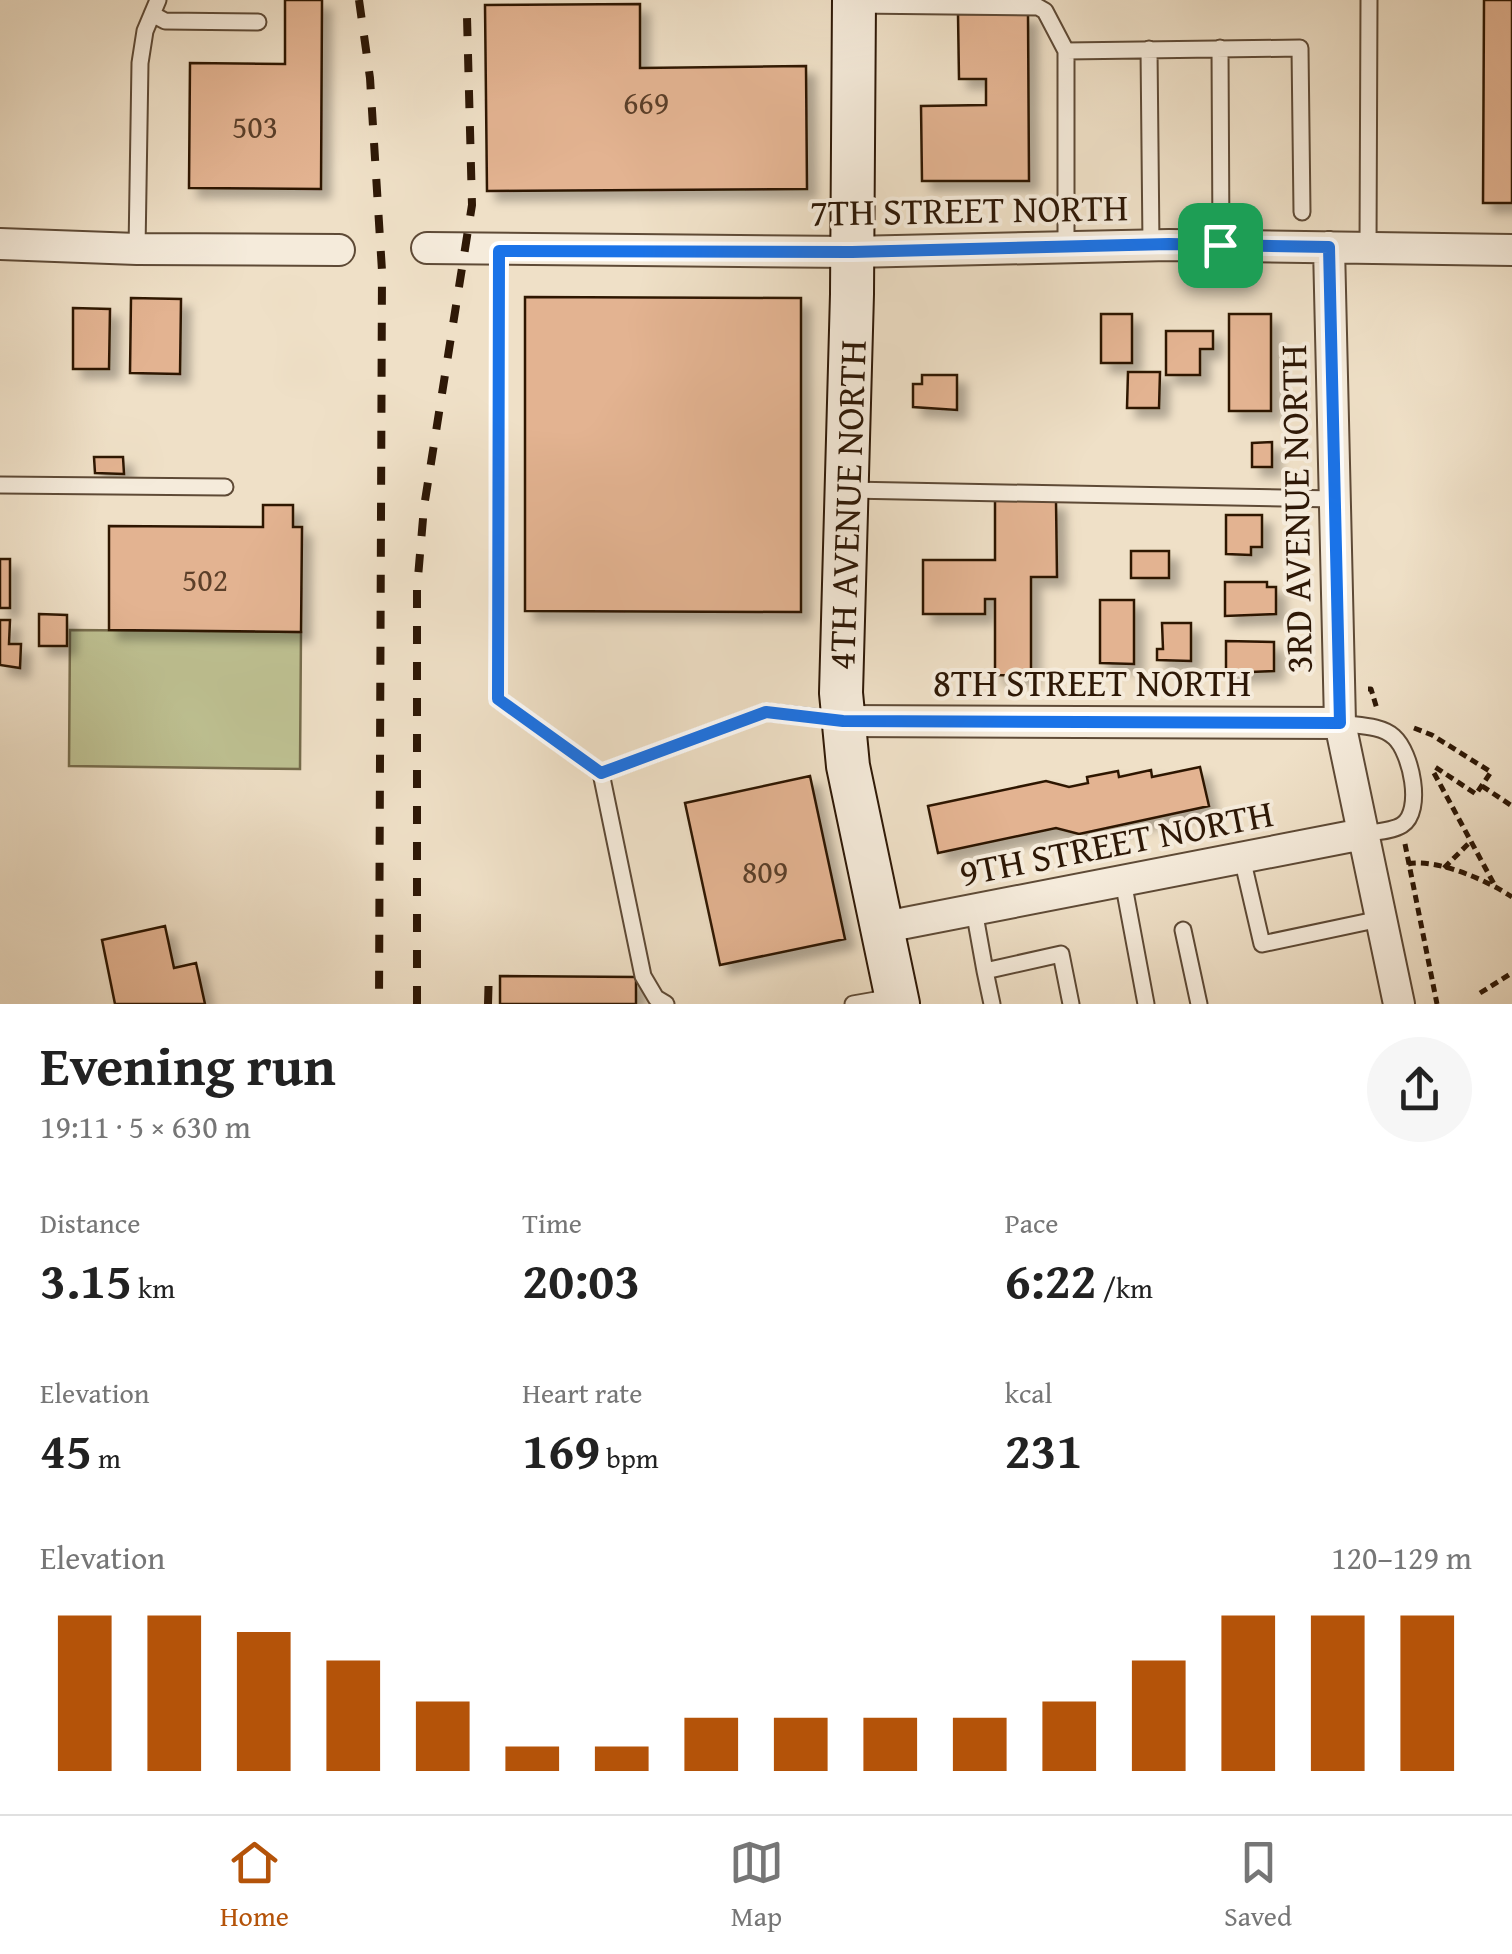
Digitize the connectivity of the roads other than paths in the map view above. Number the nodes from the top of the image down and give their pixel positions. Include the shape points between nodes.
1 (1369, 0) edge
2 (854, 3) edge
3 (155, 7) edge
4 (258, 22) dead end
5 (1220, 48) junction
6 (1149, 49) junction
7 (1066, 50) junction
8 (1302, 212) dead end
9 (0, 244) edge
10 (1152, 245) junction
11 (1220, 245) junction
12 (1329, 247) junction
13 (427, 248) dead end
14 (1066, 248) junction
15 (1368, 248) junction
16 (137, 249) junction
17 (339, 250) dead end
18 (1512, 250) edge
19 (499, 251) junction
20 (852, 252) junction
21 (0, 484) edge
22 (225, 487) dead end
23 (845, 490) junction
24 (1334, 499) junction
25 (843, 721) junction
26 (1340, 723) junction
27 (601, 773) junction
28 (1363, 834) junction
29 (1242, 858) junction
30 (1123, 881) junction
31 (974, 910) junction
32 (1380, 919) junction
33 (884, 927) junction
34 (1183, 930) dead end
35 (985, 970) junction
36 (897, 1000) edge
37 (666, 1004) edge
38 (853, 1004) edge
39 (992, 1004) edge
40 (1071, 1004) edge
41 (1146, 1004) edge
42 (1199, 1004) edge
43 (1399, 1004) edge

1 - 15 lane
2 - 7 lane via 1038,7
2 - 20 street, 4TH AVENUE NORTH
3 - 4 lane via 165,21
3 - 16 lane via 140,62
5 - 6 lane
5 - 8 lane via 1302,51
5 - 11 lane
6 - 7 lane
6 - 10 lane
7 - 14 lane
9 - 16 street
10 - 11 street, 7TH STREET NORTH
10 - 14 street, 7TH STREET NORTH
11 - 12 street, 7TH STREET NORTH
12 - 15 street, 7TH STREET NORTH
12 - 24 street, 3RD AVENUE NORTH
13 - 19 street, 7TH STREET NORTH
14 - 20 street, 7TH STREET NORTH
15 - 18 street, 7TH STREET NORTH
16 - 17 street
19 - 20 street, 7TH STREET NORTH
19 - 27 lane via 498,699
20 - 23 street, 4TH AVENUE NORTH
21 - 22 lane
23 - 24 lane
23 - 25 street, 4TH AVENUE NORTH
24 - 26 street, 3RD AVENUE NORTH
25 - 26 street, 8TH STREET NORTH
25 - 27 lane via 766,712
25 - 33 street, 4TH AVENUE NORTH
26 - 28 street, 3RD AVENUE NORTH
26 - 28 lane via 1394,737 1414,786 1410,816 1401,826
27 - 37 lane via 643,976
28 - 29 street, 9TH STREET NORTH
28 - 32 street, 3RD AVENUE NORTH
29 - 30 street, 9TH STREET NORTH
29 - 32 lane via 1262,944
30 - 31 street, 9TH STREET NORTH
30 - 41 lane
31 - 33 street, 9TH STREET NORTH
31 - 35 lane
32 - 43 street, 3RD AVENUE NORTH
33 - 36 street, 4TH AVENUE NORTH
34 - 42 lane
35 - 39 lane
35 - 40 lane via 1061,954
36 - 38 lane

